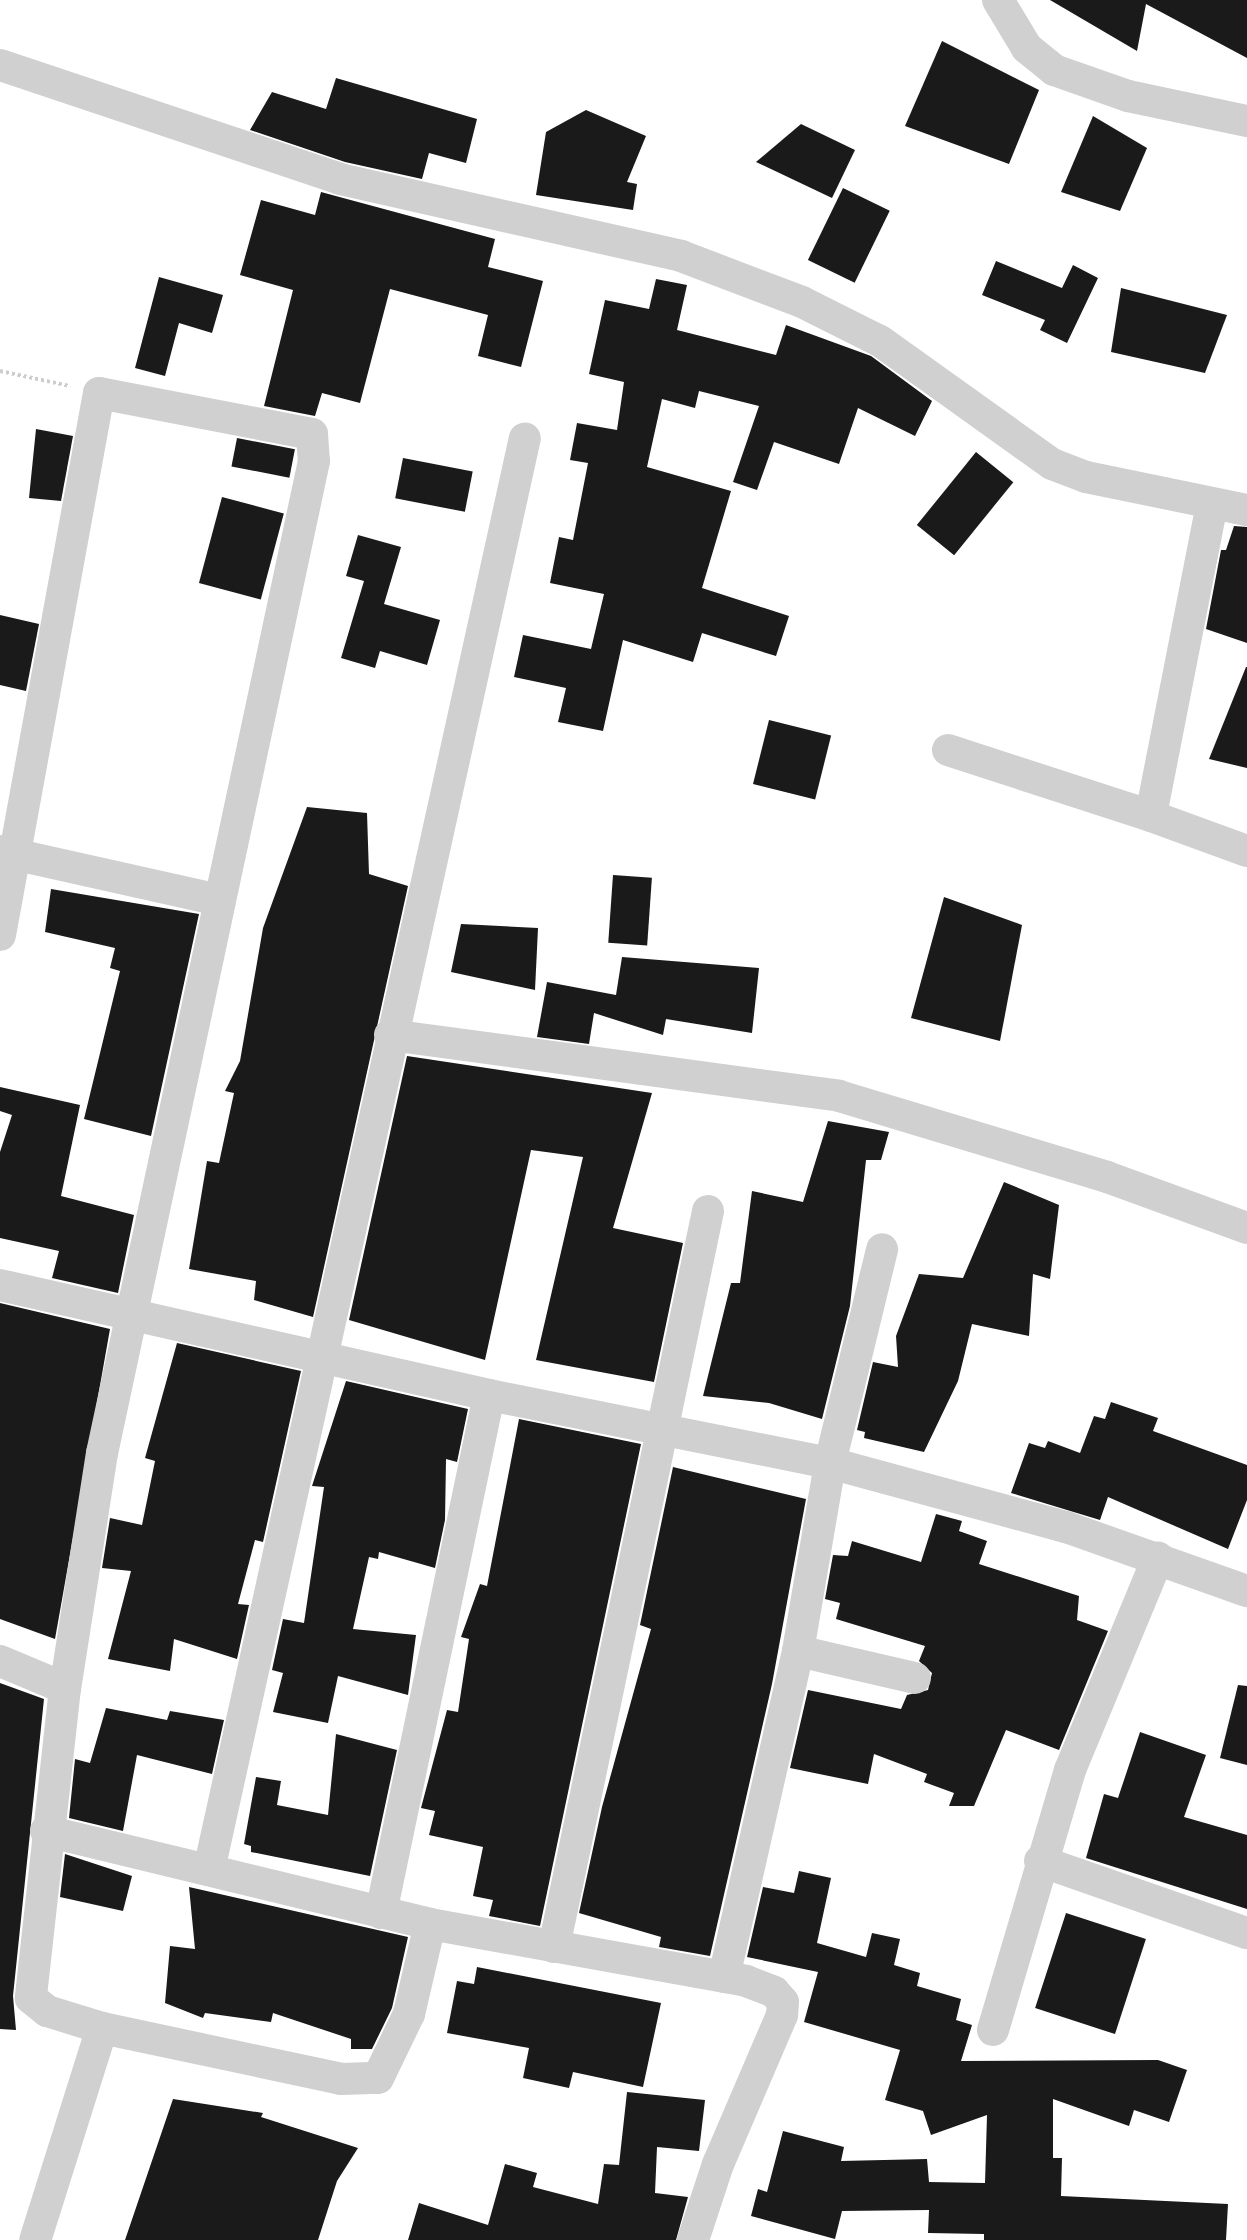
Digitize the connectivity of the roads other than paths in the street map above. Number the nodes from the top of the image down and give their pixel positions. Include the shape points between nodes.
1 (998, 0) edge
2 (0, 65) edge
3 (1247, 121) edge
4 (525, 438) dead end
5 (1212, 504) junction
6 (1247, 510) edge
7 (948, 750) dead end
8 (1151, 816) junction
9 (1247, 851) edge
10 (9, 853) edge
11 (220, 900) junction
12 (0, 935) edge
13 (390, 1035) junction
14 (708, 1211) dead end
15 (1247, 1228) edge
16 (882, 1249) dead end
17 (0, 1286) edge
18 (129, 1314) junction
19 (322, 1356) junction
20 (489, 1395) junction
21 (661, 1428) junction
22 (830, 1463) junction
23 (1158, 1558) junction
24 (1247, 1591) edge
25 (798, 1651) junction
26 (0, 1660) edge
27 (915, 1678) dead end
28 (65, 1688) junction
29 (46, 1832) junction
30 (1040, 1862) junction
31 (209, 1870) junction
32 (381, 1913) junction
33 (430, 1924) junction
34 (1247, 1933) edge
35 (554, 1947) junction
36 (724, 1977) junction
37 (102, 2028) junction
38 (993, 2030) dead end
39 (35, 2240) edge
40 (693, 2240) edge

1 - 3 street via 1027,48 1054,70 1128,96
2 - 5 street via 340,179 681,256 731,274 880,341 1042,459 1076,475
4 - 13 street
5 - 6 street
5 - 8 street
7 - 8 street
8 - 9 street
10 - 11 street
10 - 11 street via 99,393 286,426 316,440
10 - 12 street
11 - 18 street
13 - 15 street via 839,1096 1107,1177
13 - 19 street
14 - 21 street
16 - 22 street
17 - 18 street
18 - 19 street
18 - 28 street
19 - 20 street
19 - 31 street
20 - 21 street
20 - 32 street
21 - 22 street
21 - 35 street
22 - 23 street
22 - 25 street
23 - 24 street
23 - 30 street via 1070,1770
25 - 27 street
25 - 36 street
26 - 28 street
28 - 29 street
29 - 31 street
29 - 37 street via 31,1998 47,2011
30 - 34 street
30 - 38 street
31 - 32 street
32 - 33 street
33 - 35 street
33 - 37 street via 409,2014 378,2078 341,2079
35 - 36 street
36 - 40 street via 774,1992 784,2008
37 - 39 street

